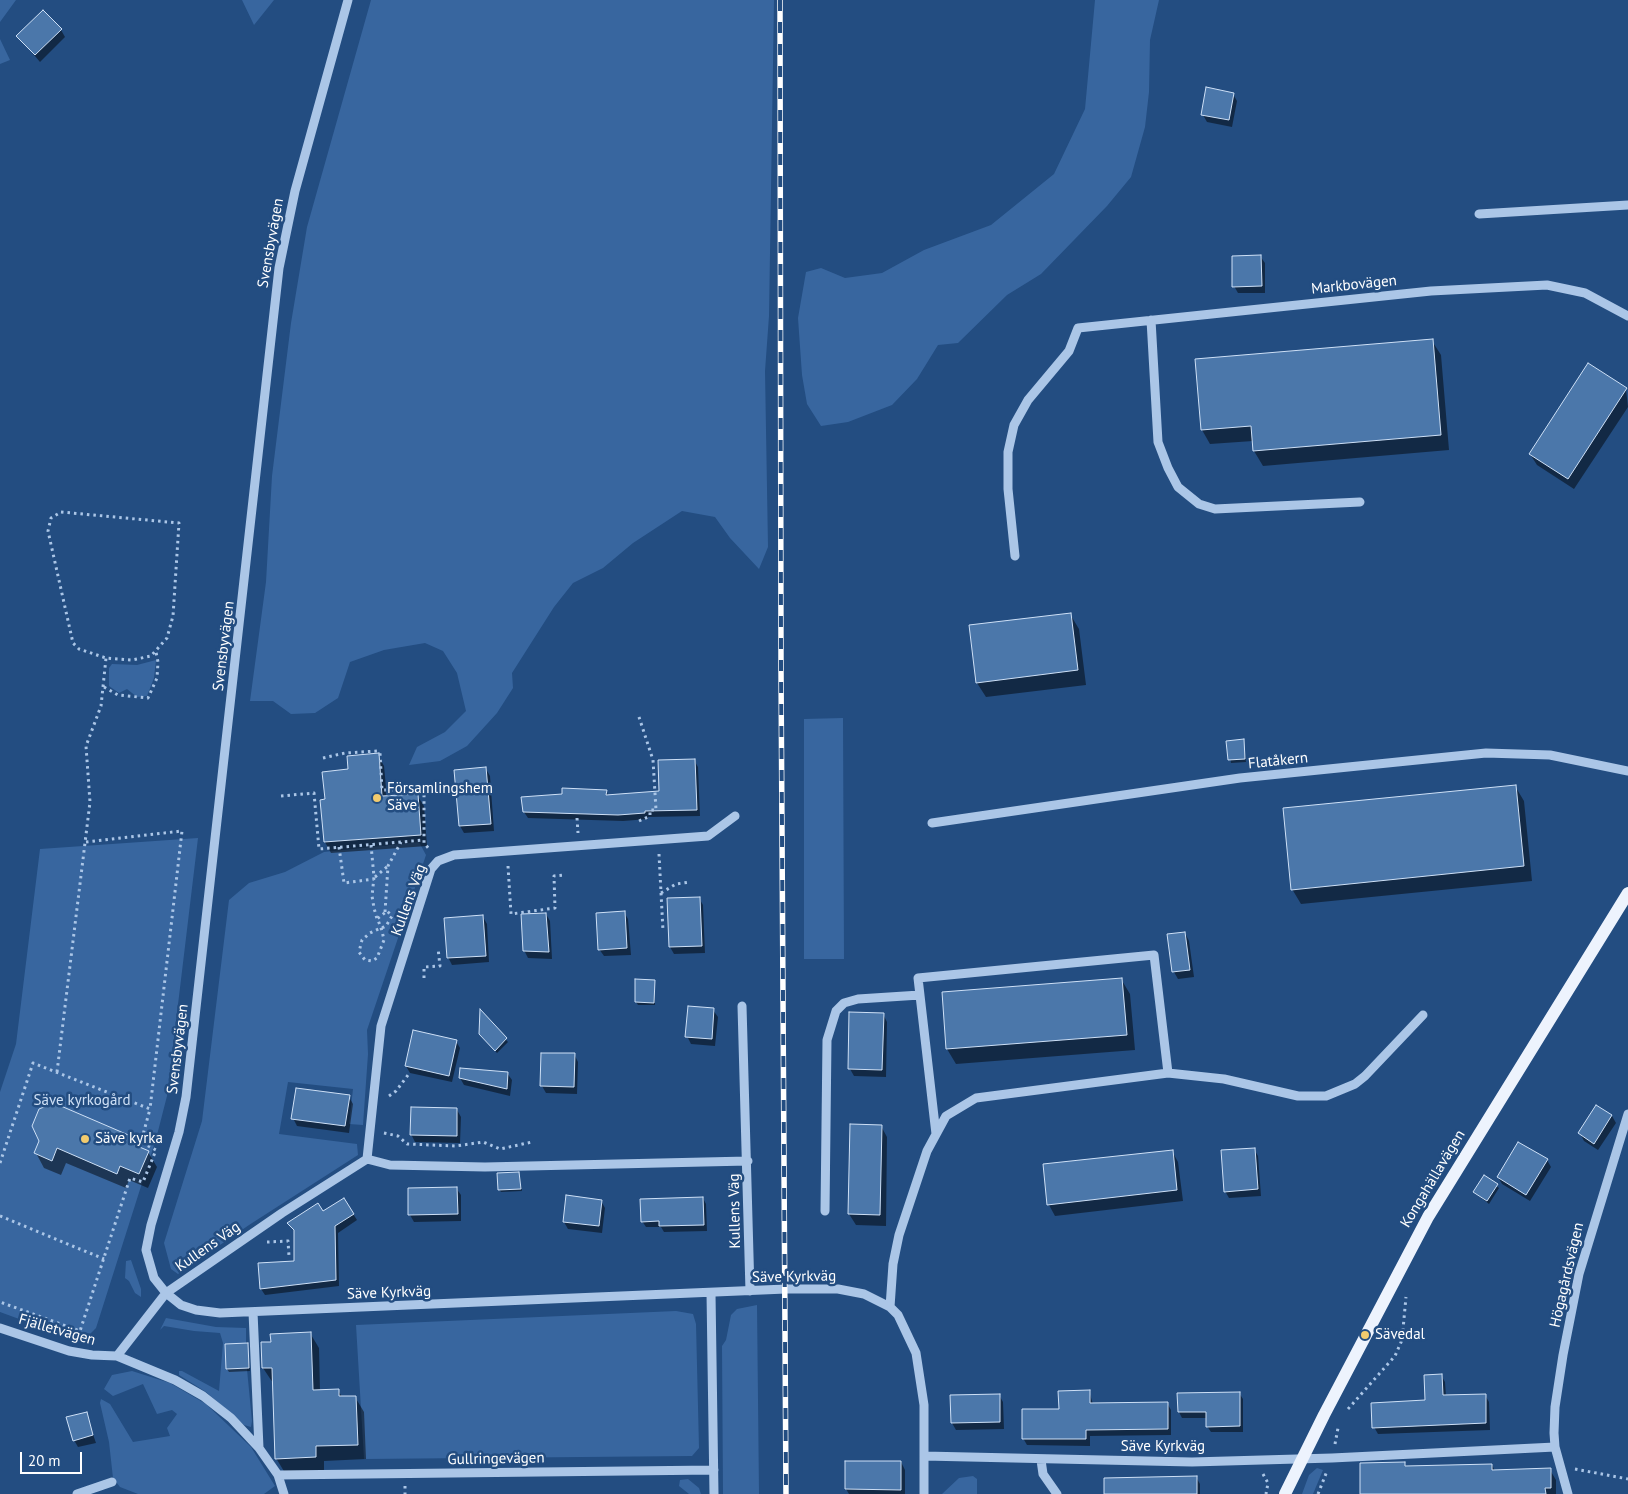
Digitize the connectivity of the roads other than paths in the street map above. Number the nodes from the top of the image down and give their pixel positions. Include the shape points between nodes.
1 (348, 0) edge
2 (1628, 205) edge
3 (1479, 214) dead end
4 (1628, 316) edge
5 (1151, 320) junction
6 (1360, 502) dead end
7 (1015, 556) dead end
8 (1628, 771) edge
9 (735, 816) dead end
10 (932, 823) dead end
11 (1628, 893) edge
12 (920, 995) junction
13 (742, 1006) dead end
14 (1423, 1015) dead end
15 (1168, 1073) junction
16 (1628, 1114) edge
17 (936, 1134) junction
18 (367, 1158) junction
19 (748, 1161) junction
20 (825, 1211) dead end
21 (750, 1291) junction
22 (711, 1293) junction
23 (166, 1294) junction
24 (890, 1307) junction
25 (253, 1312) junction
26 (0, 1328) edge
27 (117, 1356) junction
28 (1555, 1447) junction
29 (258, 1448) junction
30 (924, 1456) junction
31 (1302, 1458) junction
32 (1041, 1460) junction
33 (714, 1470) junction
34 (278, 1475) junction
35 (112, 1482) dead end
36 (77, 1494) edge
37 (284, 1494) edge
38 (714, 1494) edge
39 (924, 1494) edge
40 (1057, 1494) edge
41 (1285, 1494) edge
42 (1568, 1494) edge

1 - 23 street, Svensbyvägen via 295,191 275,295 186,1097 146,1250 154,1278
2 - 3 street
4 - 5 street, Markbovägen via 1585,293 1547,285 1431,291
5 - 6 street via 1158,442 1178,487 1199,504 1215,509
5 - 7 street, Markbovägen via 1078,328 1069,351 1028,400 1014,426 1008,452
8 - 10 street, Flatåkern via 1550,755 1486,753 1240,778
9 - 18 street, Kullens Väg via 708,836 507,850 454,855 439,861 431,869 381,1026
11 - 31 main road, Kongahällavägen via 1428,1217
12 - 15 street via 918,978 1154,955
12 - 17 street
12 - 20 street via 858,999 844,1003 836,1011 827,1040
13 - 19 street, Kullens Väg
14 - 15 street via 1366,1076 1356,1084 1326,1096 1298,1096 1224,1079
15 - 17 street via 976,1098 946,1116
16 - 28 street, Högagårdsvägen via 1594,1222 1571,1311 1555,1407
17 - 24 street via 927,1151 899,1235
18 - 19 street, Kullens Väg via 390,1165 485,1167
18 - 23 street, Kullens Väg
19 - 21 street, Kullens Väg
21 - 22 street, Säve Kyrkväg
21 - 24 street, Säve Kyrkväg via 838,1289 864,1294
22 - 25 street, Säve Kyrkväg
22 - 33 street
23 - 25 street, Säve Kyrkväg via 181,1305 196,1310
23 - 27 street
24 - 30 street, Säve Kyrkväg via 905,1328 916,1353 924,1404
25 - 29 street
26 - 27 street, Fjälletvägen via 69,1351
27 - 29 street via 175,1380 203,1396 231,1418
28 - 31 street
28 - 42 street, Högagårdsvägen
29 - 34 street
30 - 32 street, Säve Kyrkväg
30 - 39 street
31 - 32 street, Säve Kyrkväg via 1192,1462
31 - 41 main road, Kongahällavägen
32 - 40 street via 1043,1474
33 - 34 street, Gullringevägen
33 - 38 street
34 - 37 street
35 - 36 street

